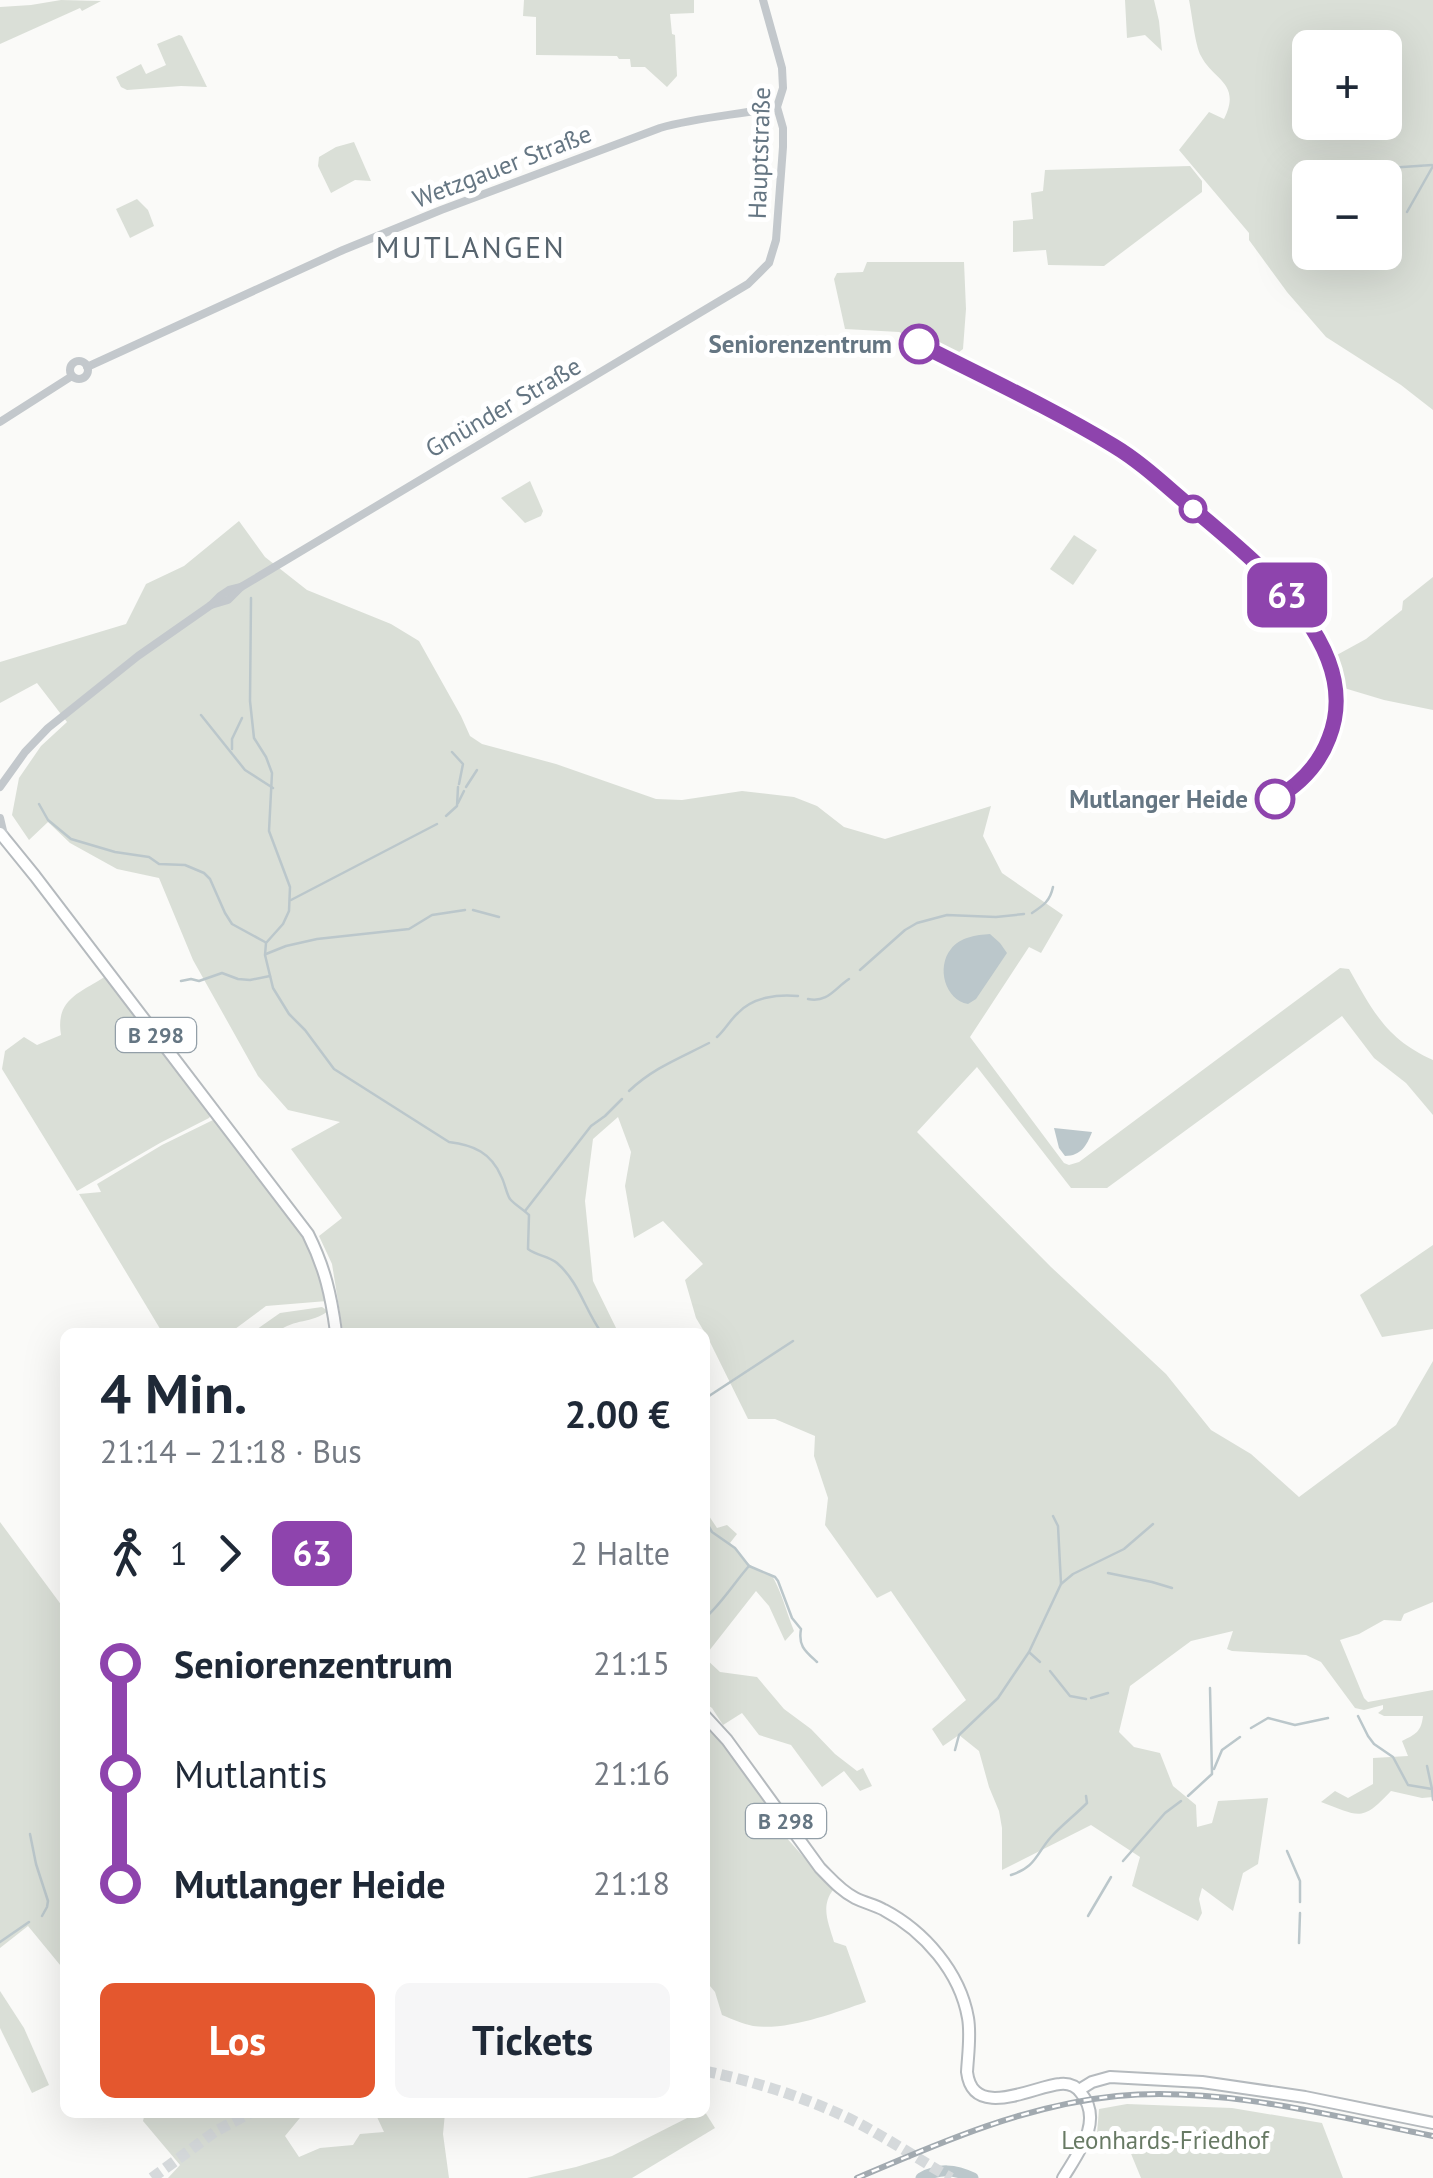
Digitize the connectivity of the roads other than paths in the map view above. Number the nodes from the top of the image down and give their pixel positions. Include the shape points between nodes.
1 (762, 0) edge
2 (777, 107) junction
3 (773, 250) joint
4 (0, 422) edge
5 (1, 787) edge
6 (0, 800) edge
7 (0, 818) edge
8 (3, 836) edge
9 (335, 1328) edge
10 (710, 1722) edge
11 (1079, 2090) junction
12 (1433, 2120) edge
13 (1063, 2178) edge

1 - 2 street, Hauptstraße via 782,68
2 - 3 street, Hauptstraße via 783,147
2 - 4 street, Wetzgauer Straße via 660,128 440,210 87,367 82,378 72,376
3 - 5 street, Gmünder Straße via 748,284 228,590 48,728
5 - 6 street
7 - 8 street
8 - 9 main road, B 298 via 308,1234 329,1286
10 - 11 main road, B 298 via 837,1886 904,1922 936,1953 965,2005 974,2090 1014,2096 1065,2083
11 - 12 main road, B 298 via 1110,2077 1202,2082
11 - 13 main road via 1089,2131

